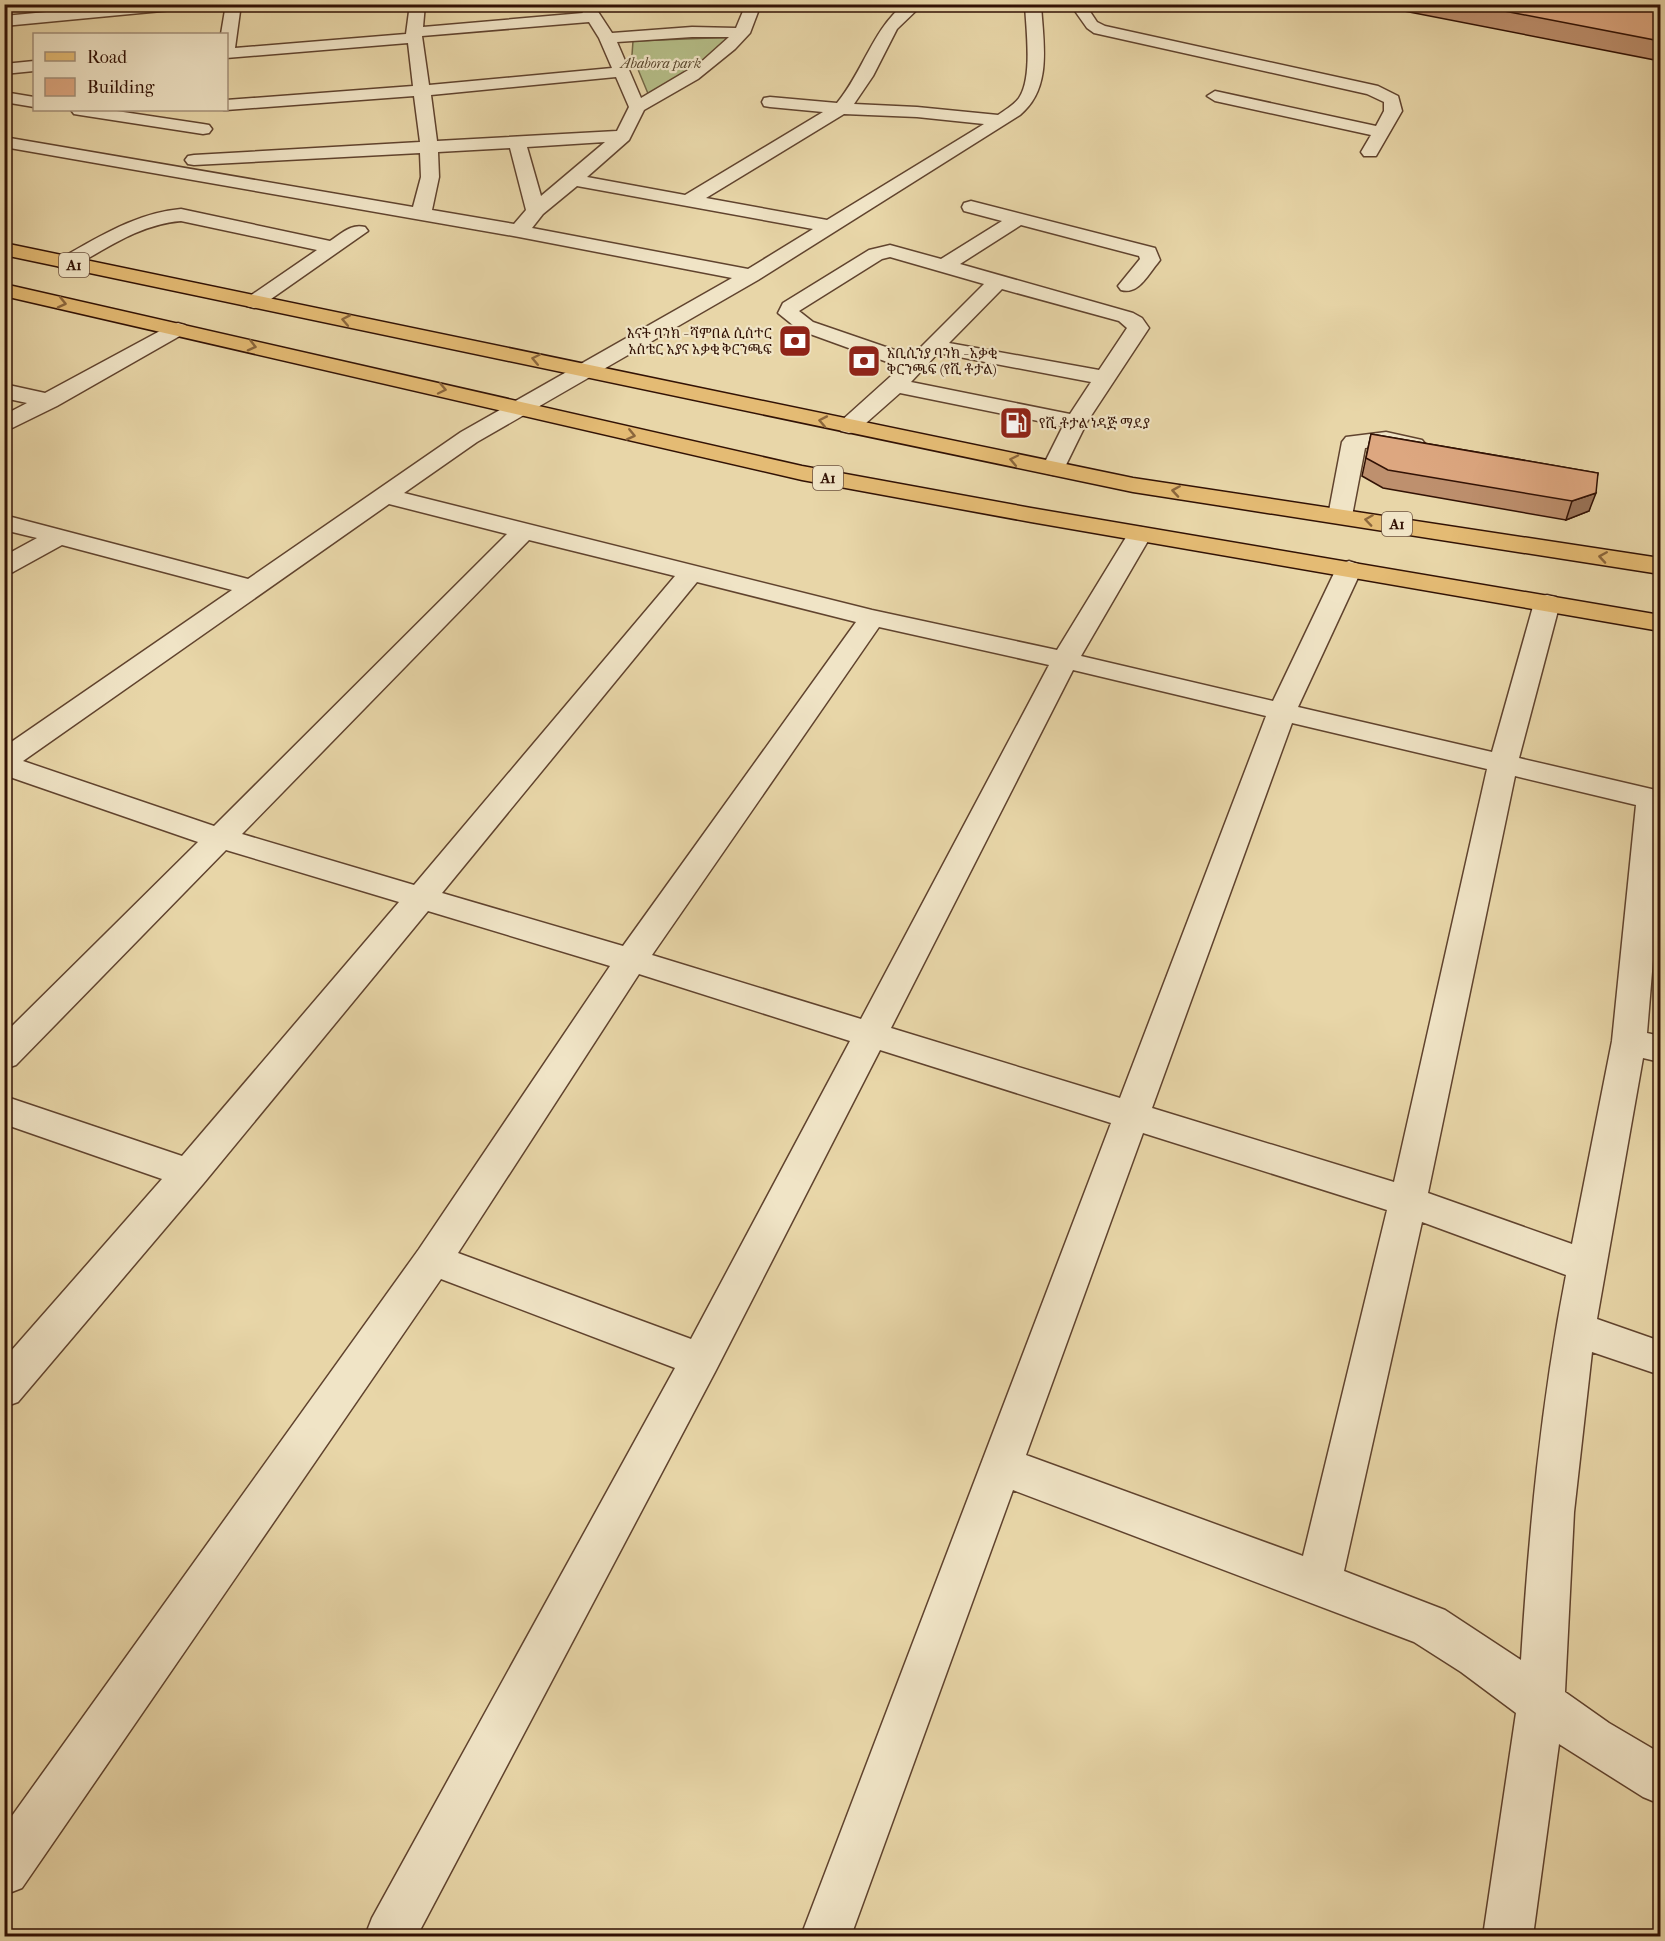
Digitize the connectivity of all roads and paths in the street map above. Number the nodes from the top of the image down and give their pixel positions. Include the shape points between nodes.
1 (183, 4) edge
2 (234, 4) edge
3 (418, 4) edge
4 (754, 4) edge
5 (916, 4) edge
6 (1033, 4) edge
7 (1077, 4) edge
8 (589, 11) edge
9 (4, 21) edge
10 (742, 33) junction
11 (415, 35) junction
12 (607, 38) junction
13 (228, 41) edge
14 (228, 53) edge
15 (33, 66) edge
16 (4, 69) edge
17 (622, 72) junction
18 (421, 91) junction
19 (1215, 96) dead end
20 (4, 97) edge
21 (33, 102) edge
22 (770, 102) dead end
23 (228, 105) edge
24 (637, 108) junction
25 (841, 109) junction
26 (86, 111) edge
27 (208, 111) edge
28 (1001, 121) junction
29 (203, 129) junction
30 (1382, 132) junction
31 (623, 136) junction
32 (4, 142) edge
33 (517, 142) junction
34 (429, 146) junction
35 (1370, 153) dead end
36 (192, 168) junction
37 (573, 180) junction
38 (690, 200) junction
39 (971, 207) dead end
40 (536, 210) junction
41 (421, 215) junction
42 (1019, 218) junction
43 (832, 227) junction
44 (358, 231) dead end
45 (519, 231) junction
46 (333, 248) junction
47 (4, 249) edge
48 (66, 263) junction
49 (946, 265) junction
50 (751, 276) junction
51 (998, 281) junction
52 (1128, 286) dead end
53 (4, 290) edge
54 (254, 302) junction
55 (178, 329) junction
56 (933, 346) junction
57 (914, 364) junction
58 (586, 370) junction
59 (1104, 378) junction
60 (895, 385) junction
61 (4, 391) edge
62 (49, 401) junction
63 (517, 409) junction
64 (1076, 422) junction
65 (4, 425) edge
66 (849, 426) junction
67 (1431, 448) edge
68 (1054, 468) junction
69 (385, 496) junction
70 (1340, 516) junction
71 (4, 522) edge
72 (523, 532) junction
73 (1140, 534) junction
74 (59, 536) junction
75 (1660, 566) edge
76 (4, 567) edge
77 (1349, 569) junction
78 (691, 573) junction
79 (254, 588) junction
80 (1547, 603) junction
81 (872, 618) junction
82 (1660, 623) edge
83 (1065, 660) junction
84 (1281, 713) junction
85 (4, 763) edge
86 (1503, 764) junction
87 (1656, 800) edge
88 (219, 838) junction
89 (422, 898) junction
90 (631, 960) junction
91 (871, 1036) junction
92 (1645, 1045) edge
93 (4, 1056) edge
94 (4, 1110) edge
95 (1132, 1114) junction
96 (190, 1174) junction
97 (1408, 1201) junction
98 (433, 1260) junction
99 (1587, 1266) junction
100 (1575, 1329) junction
101 (1660, 1358) edge
102 (701, 1360) junction
103 (4, 1389) edge
104 (1002, 1466) junction
105 (1319, 1583) junction
106 (1541, 1702) junction
107 (1660, 1780) edge
108 (4, 1870) edge
109 (390, 1936) edge
110 (826, 1936) edge
111 (1508, 1936) edge

1 - 9 street
2 - 13 street
3 - 11 street
4 - 10 street
5 - 25 street via 894,21 882,37 869,70
6 - 28 street via 1031,91 1020,107
7 - 30 street via 1100,30 1372,90 1392,100 1393,111
8 - 11 street
8 - 12 street
10 - 12 street
10 - 24 street via 704,68
11 - 14 street
11 - 18 street
12 - 17 street
15 - 16 street
17 - 18 street
17 - 24 street
18 - 23 street
18 - 34 street
19 - 30 street
20 - 21 street
22 - 25 street
24 - 31 street
25 - 28 street
25 - 38 street
26 - 29 street
27 - 29 street
28 - 43 street
29 - 36 street
30 - 35 street
31 - 33 street
31 - 37 street
32 - 36 street
33 - 34 street
33 - 40 street
34 - 36 street
34 - 41 street via 430,177
36 - 41 street
37 - 38 street
37 - 40 street
38 - 43 street
39 - 42 street
40 - 45 street
41 - 45 street
42 - 49 street
42 - 52 street via 1148,252 1150,260
43 - 50 street
44 - 46 street
45 - 50 street
46 - 48 street via 168,215 150,220
46 - 54 street
47 - 48 main road, A1
48 - 54 main road, A1
49 - 51 street
49 - 57 street via 900,252 876,254 790,307 788,314 806,326
50 - 58 street
51 - 56 street
51 - 59 street via 1135,322 1138,328
53 -> 55 main road, A1
58 -> 54 main road, A1
55 - 62 street
55 -> 63 main road, A1
56 - 57 street
56 - 59 street
57 - 60 street
58 - 63 street
66 -> 58 main road, A1
59 - 64 street
60 - 64 street
60 - 66 street
61 - 62 street
62 - 65 street
63 - 69 street via 469,437
63 -> 73 main road, A1 via 802,474
64 - 68 street
68 -> 66 main road
67 - 70 street via 1386,439 1354,442
70 -> 68 main road, A1
69 - 72 street
69 - 79 street
75 -> 70 main road, A1
71 - 74 street
72 - 78 street
72 - 88 street
73 - 77 main road, A1
73 - 83 street
74 - 76 street
74 - 79 street
77 - 80 main road, A1
77 - 84 street
78 - 81 street
78 - 89 street
79 - 85 street
80 - 82 main road, A1
80 - 86 street
81 - 83 street
81 - 90 street
83 - 84 street
83 - 91 street
84 - 86 street
84 - 95 street
85 - 88 street
86 - 87 street
86 - 97 street
87 - 92 street
88 - 89 street
88 - 93 street
89 - 90 street
89 - 96 street
90 - 91 street
90 - 98 street
91 - 95 street
91 - 102 street
92 - 99 street
94 - 96 street
95 - 97 street
95 - 104 street
96 - 103 street
97 - 99 street
97 - 105 street
98 - 102 street
98 - 108 street
99 - 100 street
100 - 101 street
100 - 106 street via 1552,1512
102 - 109 street
104 - 105 street
104 - 110 street
105 - 106 street via 1429,1626
106 - 107 street via 1592,1740
106 - 111 street

